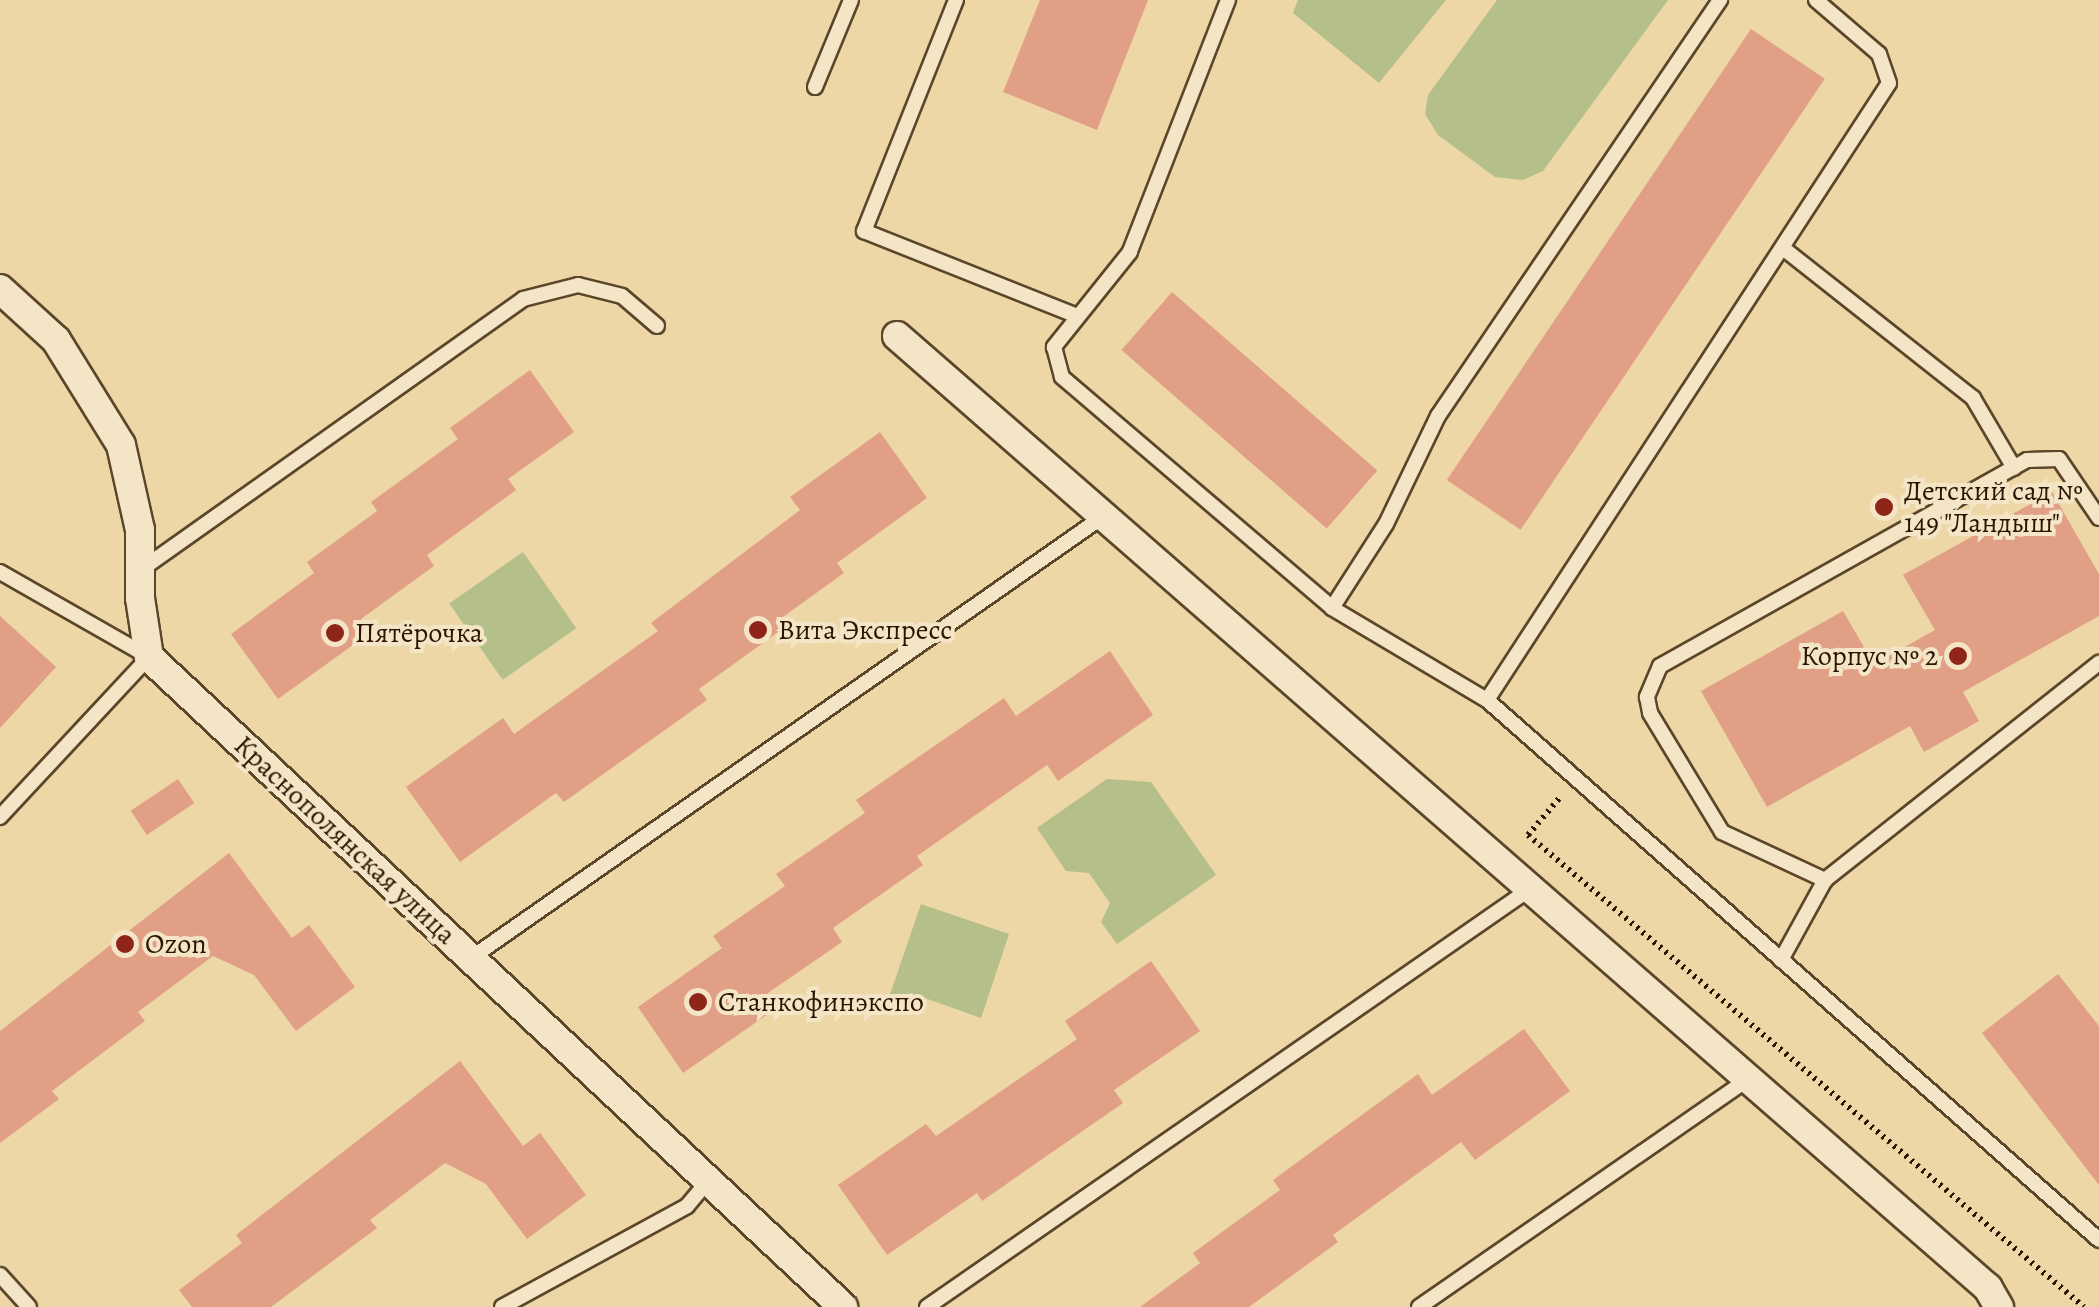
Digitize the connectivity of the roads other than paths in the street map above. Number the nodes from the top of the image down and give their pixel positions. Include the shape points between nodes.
1 (851, 0) edge
2 (956, 0) edge
3 (1228, 0) edge
4 (1720, 0) edge
5 (1816, 0) edge
6 (815, 87) dead end
7 (1782, 248) junction
8 (0, 289) edge
9 (1078, 316) junction
10 (657, 326) dead end
11 (897, 336) dead end
12 (2014, 468) junction
13 (1104, 516) junction
14 (2099, 518) edge
15 (142, 569) junction
16 (0, 572) edge
17 (1332, 608) junction
18 (149, 657) junction
19 (2099, 663) edge
20 (1487, 700) junction
21 (0, 817) edge
22 (1824, 880) junction
23 (1530, 889) junction
24 (472, 958) junction
25 (1781, 960) junction
26 (1748, 1078) junction
27 (709, 1180) junction
28 (2099, 1240) edge
29 (0, 1275) edge
30 (30, 1307) edge
31 (502, 1307) edge
32 (843, 1307) edge
33 (927, 1307) edge
34 (1419, 1307) edge
35 (1999, 1307) edge

1 - 6 lane
2 - 9 lane via 864,231
3 - 9 lane via 1130,252
4 - 17 lane via 1438,416 1386,524
5 - 7 lane via 1880,54 1889,83
7 - 12 lane via 1973,398
7 - 20 lane
8 - 15 street via 56,340 102,406 133,485
9 - 17 lane via 1054,347 1062,376
10 - 15 lane via 622,296 578,284 523,299
11 - 13 street
12 - 14 lane via 2044,455 2059,459
12 - 22 lane via 1660,666 1650,681 1650,713 1709,817 1744,847
13 - 23 street
13 - 24 lane
15 - 18 street
16 - 18 lane
17 - 20 lane
18 - 21 lane
18 - 24 street, Краснополянская улица
19 - 22 lane
20 - 25 lane
22 - 25 lane
23 - 26 street
23 - 33 lane
24 - 27 street, Краснополянская улица
25 - 28 lane
26 - 34 lane
26 - 35 street via 1988,1288
27 - 31 lane via 687,1206
27 - 32 street, Краснополянская улица
29 - 30 lane

